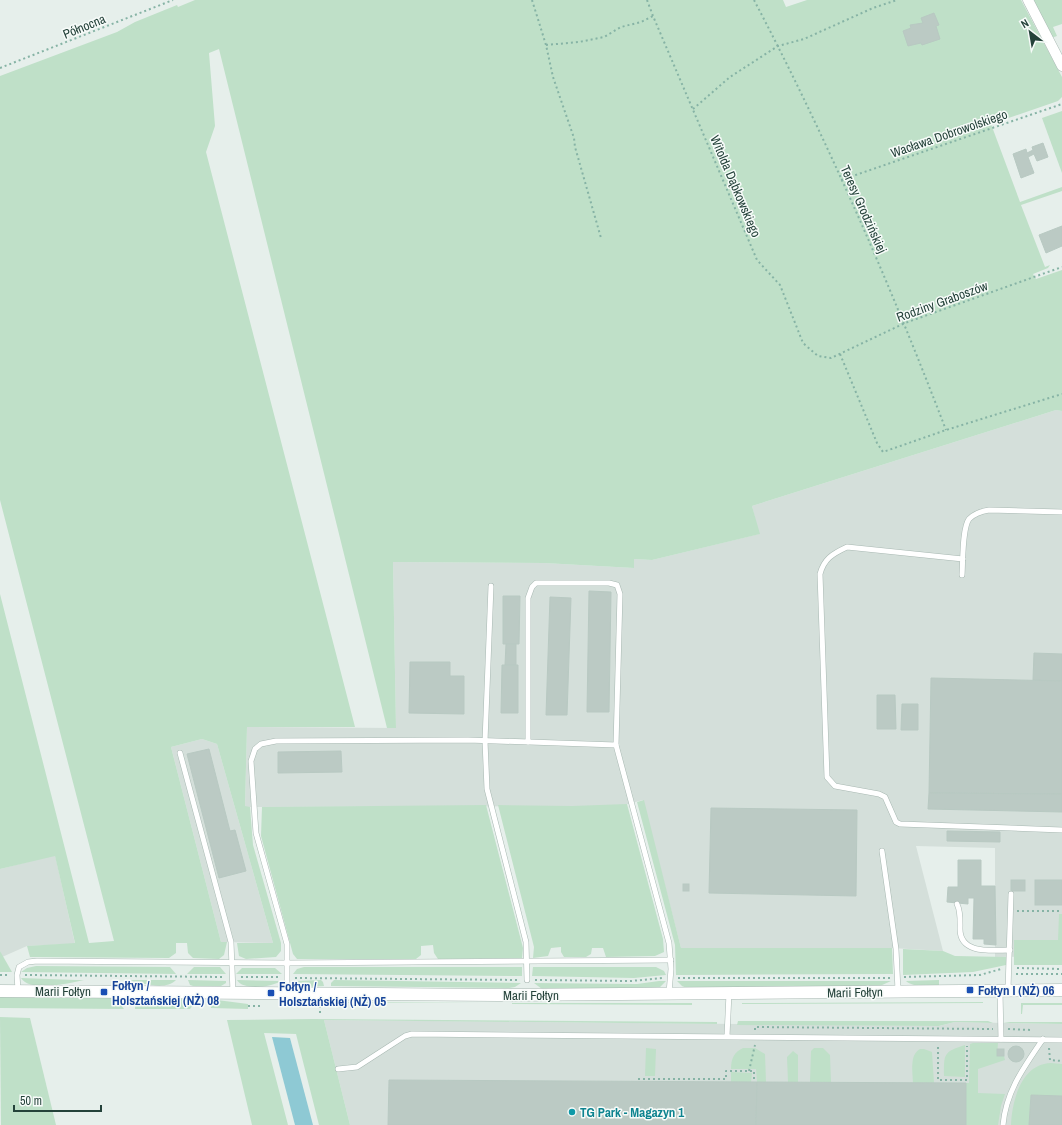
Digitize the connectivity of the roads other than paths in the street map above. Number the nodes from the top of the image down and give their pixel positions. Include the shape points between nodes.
1 (1028, 0) edge
2 (1062, 66) edge
3 (1062, 512) edge
4 (964, 559) junction
5 (962, 575) dead end
6 (491, 586) dead end
7 (485, 741) junction
8 (528, 742) junction
9 (616, 745) junction
10 (180, 753) dead end
11 (1062, 830) edge
12 (882, 851) dead end
13 (1011, 894) dead end
14 (957, 904) dead end
15 (1010, 950) junction
16 (671, 960) junction
17 (528, 962) junction
18 (233, 963) junction
19 (287, 963) junction
20 (527, 980) road end
21 (1004, 990) junction
22 (1062, 990) edge
23 (0, 991) edge
24 (18, 991) junction
25 (898, 991) junction
26 (233, 993) junction
27 (287, 993) junction
28 (728, 993) junction
29 (669, 994) junction
30 (727, 1036) junction
31 (1001, 1039) junction
32 (1043, 1039) junction
33 (1062, 1040) edge
34 (338, 1069) dead end
35 (1003, 1125) edge

1 - 2 street
3 - 4 lane via 980,512 969,519 965,528
4 - 5 lane
4 - 11 lane via 847,547 833,553 823,563 820,574 827,777 836,786 885,797 896,822 900,824
6 - 7 lane
7 - 8 lane
7 - 17 lane via 487,789 526,942
7 - 19 lane via 276,741 261,744 255,749 251,761 256,833 287,944
8 - 9 lane
8 - 9 lane via 528,598 532,586 536,583 609,583 617,585 620,594
9 - 16 lane via 669,943
10 - 18 lane via 231,942
12 - 25 lane via 896,949
13 - 15 lane
14 - 15 lane via 960,933 971,947 978,950
15 - 21 lane via 1009,974
16 - 17 lane
16 - 29 lane
17 - 19 lane
17 - 20 lane
18 - 19 lane
18 - 24 lane via 37,961 19,968
18 - 26 lane
19 - 27 lane
21 - 22 street, Marii Fołtyn
21 - 25 street, Marii Fołtyn
21 - 31 lane
23 - 24 street, Marii Fołtyn
24 - 26 street, Marii Fołtyn
25 - 28 street, Marii Fołtyn
26 - 27 street, Marii Fołtyn
27 - 29 street, Marii Fołtyn
28 - 29 street, Marii Fołtyn
28 - 30 lane
30 - 31 lane
30 - 34 lane via 412,1034 357,1067
31 - 32 lane
32 - 33 lane
32 - 35 lane via 1010,1092

